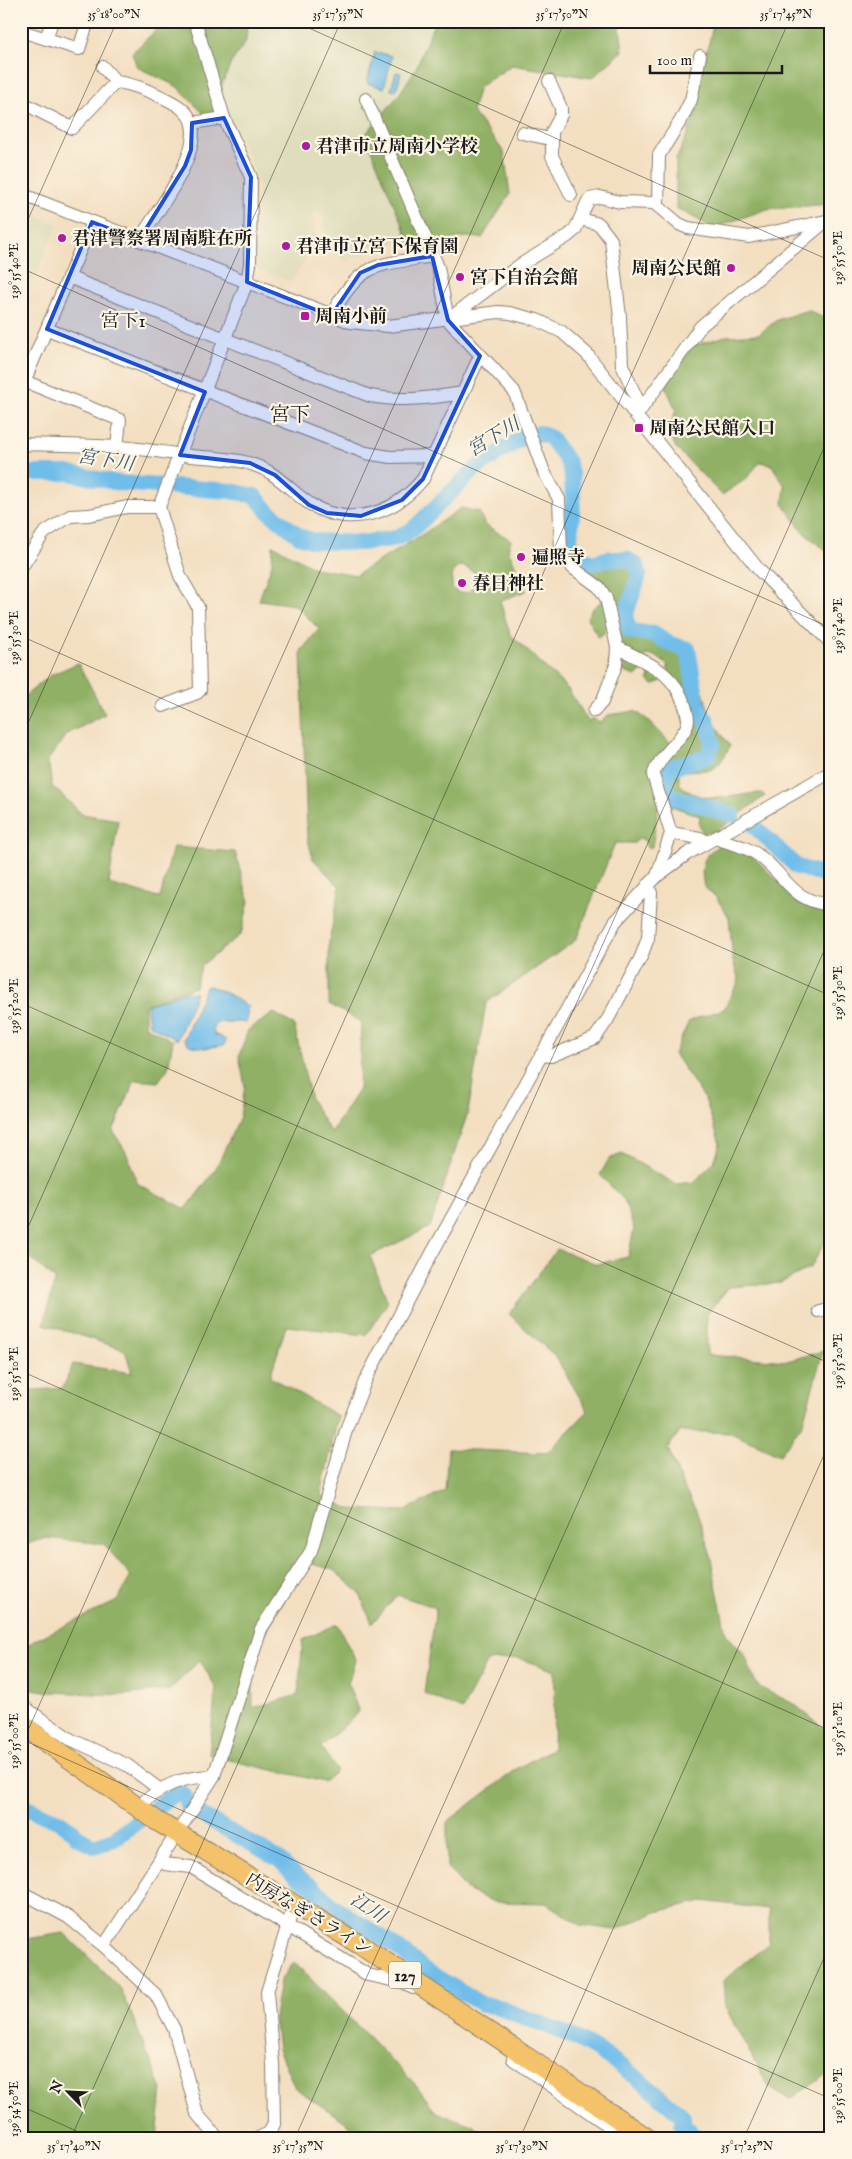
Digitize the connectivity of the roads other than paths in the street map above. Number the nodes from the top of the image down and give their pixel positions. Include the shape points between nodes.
1 (52, 21) edge
2 (88, 21) edge
3 (195, 21) edge
4 (23, 33) edge
5 (46, 38) junction
6 (700, 56) dead end
7 (103, 67) dead end
8 (549, 81) dead end
9 (116, 82) junction
10 (366, 99) dead end
11 (21, 102) edge
12 (224, 118) junction
13 (192, 123) junction
14 (522, 133) dead end
15 (550, 140) junction
16 (21, 194) edge
17 (587, 203) junction
18 (658, 205) junction
19 (580, 220) junction
20 (828, 220) edge
21 (92, 222) junction
22 (139, 240) junction
23 (432, 256) junction
24 (68, 277) junction
25 (247, 282) junction
26 (331, 316) junction
27 (448, 320) junction
28 (47, 330) junction
29 (225, 340) junction
30 (480, 356) junction
31 (23, 385) edge
32 (205, 392) junction
33 (463, 393) junction
34 (640, 410) junction
35 (21, 444) edge
36 (117, 447) junction
37 (180, 455) junction
38 (434, 456) junction
39 (160, 504) junction
40 (21, 568) edge
41 (831, 643) edge
42 (617, 647) junction
43 (163, 706) dead end
44 (594, 711) dead end
45 (831, 772) edge
46 (671, 833) junction
47 (711, 840) junction
48 (653, 881) junction
49 (831, 905) edge
50 (541, 1055) junction
51 (831, 1308) edge
52 (818, 1311) dead end
53 (21, 1705) edge
54 (21, 1724) edge
55 (214, 1776) junction
56 (159, 1789) junction
57 (137, 1807) junction
58 (178, 1834) junction
59 (160, 1860) junction
60 (21, 1892) edge
61 (294, 1905) junction
62 (287, 1927) junction
63 (104, 1946) junction
64 (218, 2138) edge
65 (258, 2138) edge
66 (626, 2138) edge
67 (646, 2138) edge

1 - 5 street
2 - 5 street via 79,49
3 - 12 street
4 - 5 street
6 - 18 street via 691,100 659,155
7 - 9 street
8 - 15 street via 561,108
9 - 11 street via 72,128
9 - 13 street via 141,87 178,105
10 - 23 street
12 - 13 street
12 - 25 street via 251,178
13 - 22 street via 191,150 184,166
14 - 15 street
15 - 17 street via 565,196
16 - 21 street
17 - 18 street via 600,196
17 - 19 street
18 - 20 street via 688,228 749,237
19 - 27 street via 568,236 520,265
19 - 34 street via 599,224 611,240 622,365
20 - 34 street via 701,326
21 - 22 street
21 - 24 street
22 - 25 street
23 - 26 street via 378,266 360,273
23 - 27 street via 438,267
24 - 28 street
24 - 29 street
25 - 26 street
25 - 29 street
26 - 27 street via 350,322 388,326
27 - 30 street
27 - 34 street via 498,312 537,320 562,332
28 - 31 street
28 - 32 street
29 - 32 street
29 - 33 street via 370,396 408,400
30 - 33 street
30 - 42 street via 514,392 559,499 561,551 572,568 602,590
31 - 36 street via 120,420
32 - 37 street
32 - 38 street via 366,453 400,458
33 - 38 street
34 - 41 street via 759,570
35 - 36 street
36 - 37 street
37 - 38 street via 250,463 275,475 309,505 344,516 376,513 402,500 424,479
37 - 39 street
39 - 40 street via 70,516 44,533
39 - 43 street via 180,576 198,607 201,676 197,693
42 - 44 street via 615,671 602,702
42 - 46 street via 669,678 680,692 688,718 685,731 664,753 654,775
45 - 47 street
46 - 47 street
46 - 48 street
47 - 48 street
47 - 49 street via 761,857 799,896
48 - 50 street via 615,922
48 - 50 street via 648,938 608,1019 595,1038 551,1056
50 - 55 street via 366,1379 347,1427 311,1551 261,1629
51 - 52 street
53 - 56 street via 70,1739 127,1765
54 - 57 highway, 内房なぎさライン / 127
55 - 56 street via 192,1776
55 - 58 street
56 - 57 street
57 - 58 highway, 内房なぎさライン / 127
58 - 59 street
58 - 61 highway, 内房なぎさライン / 127
59 - 62 street via 165,1864 191,1867
59 - 63 street
60 - 63 street via 68,1917
61 - 62 street
61 - 67 highway, 内房なぎさライン / 127 via 362,1946
62 - 65 street via 267,1992 274,2124
62 - 66 street via 368,1975 405,1983
63 - 64 street via 156,1995 174,2029 197,2114

